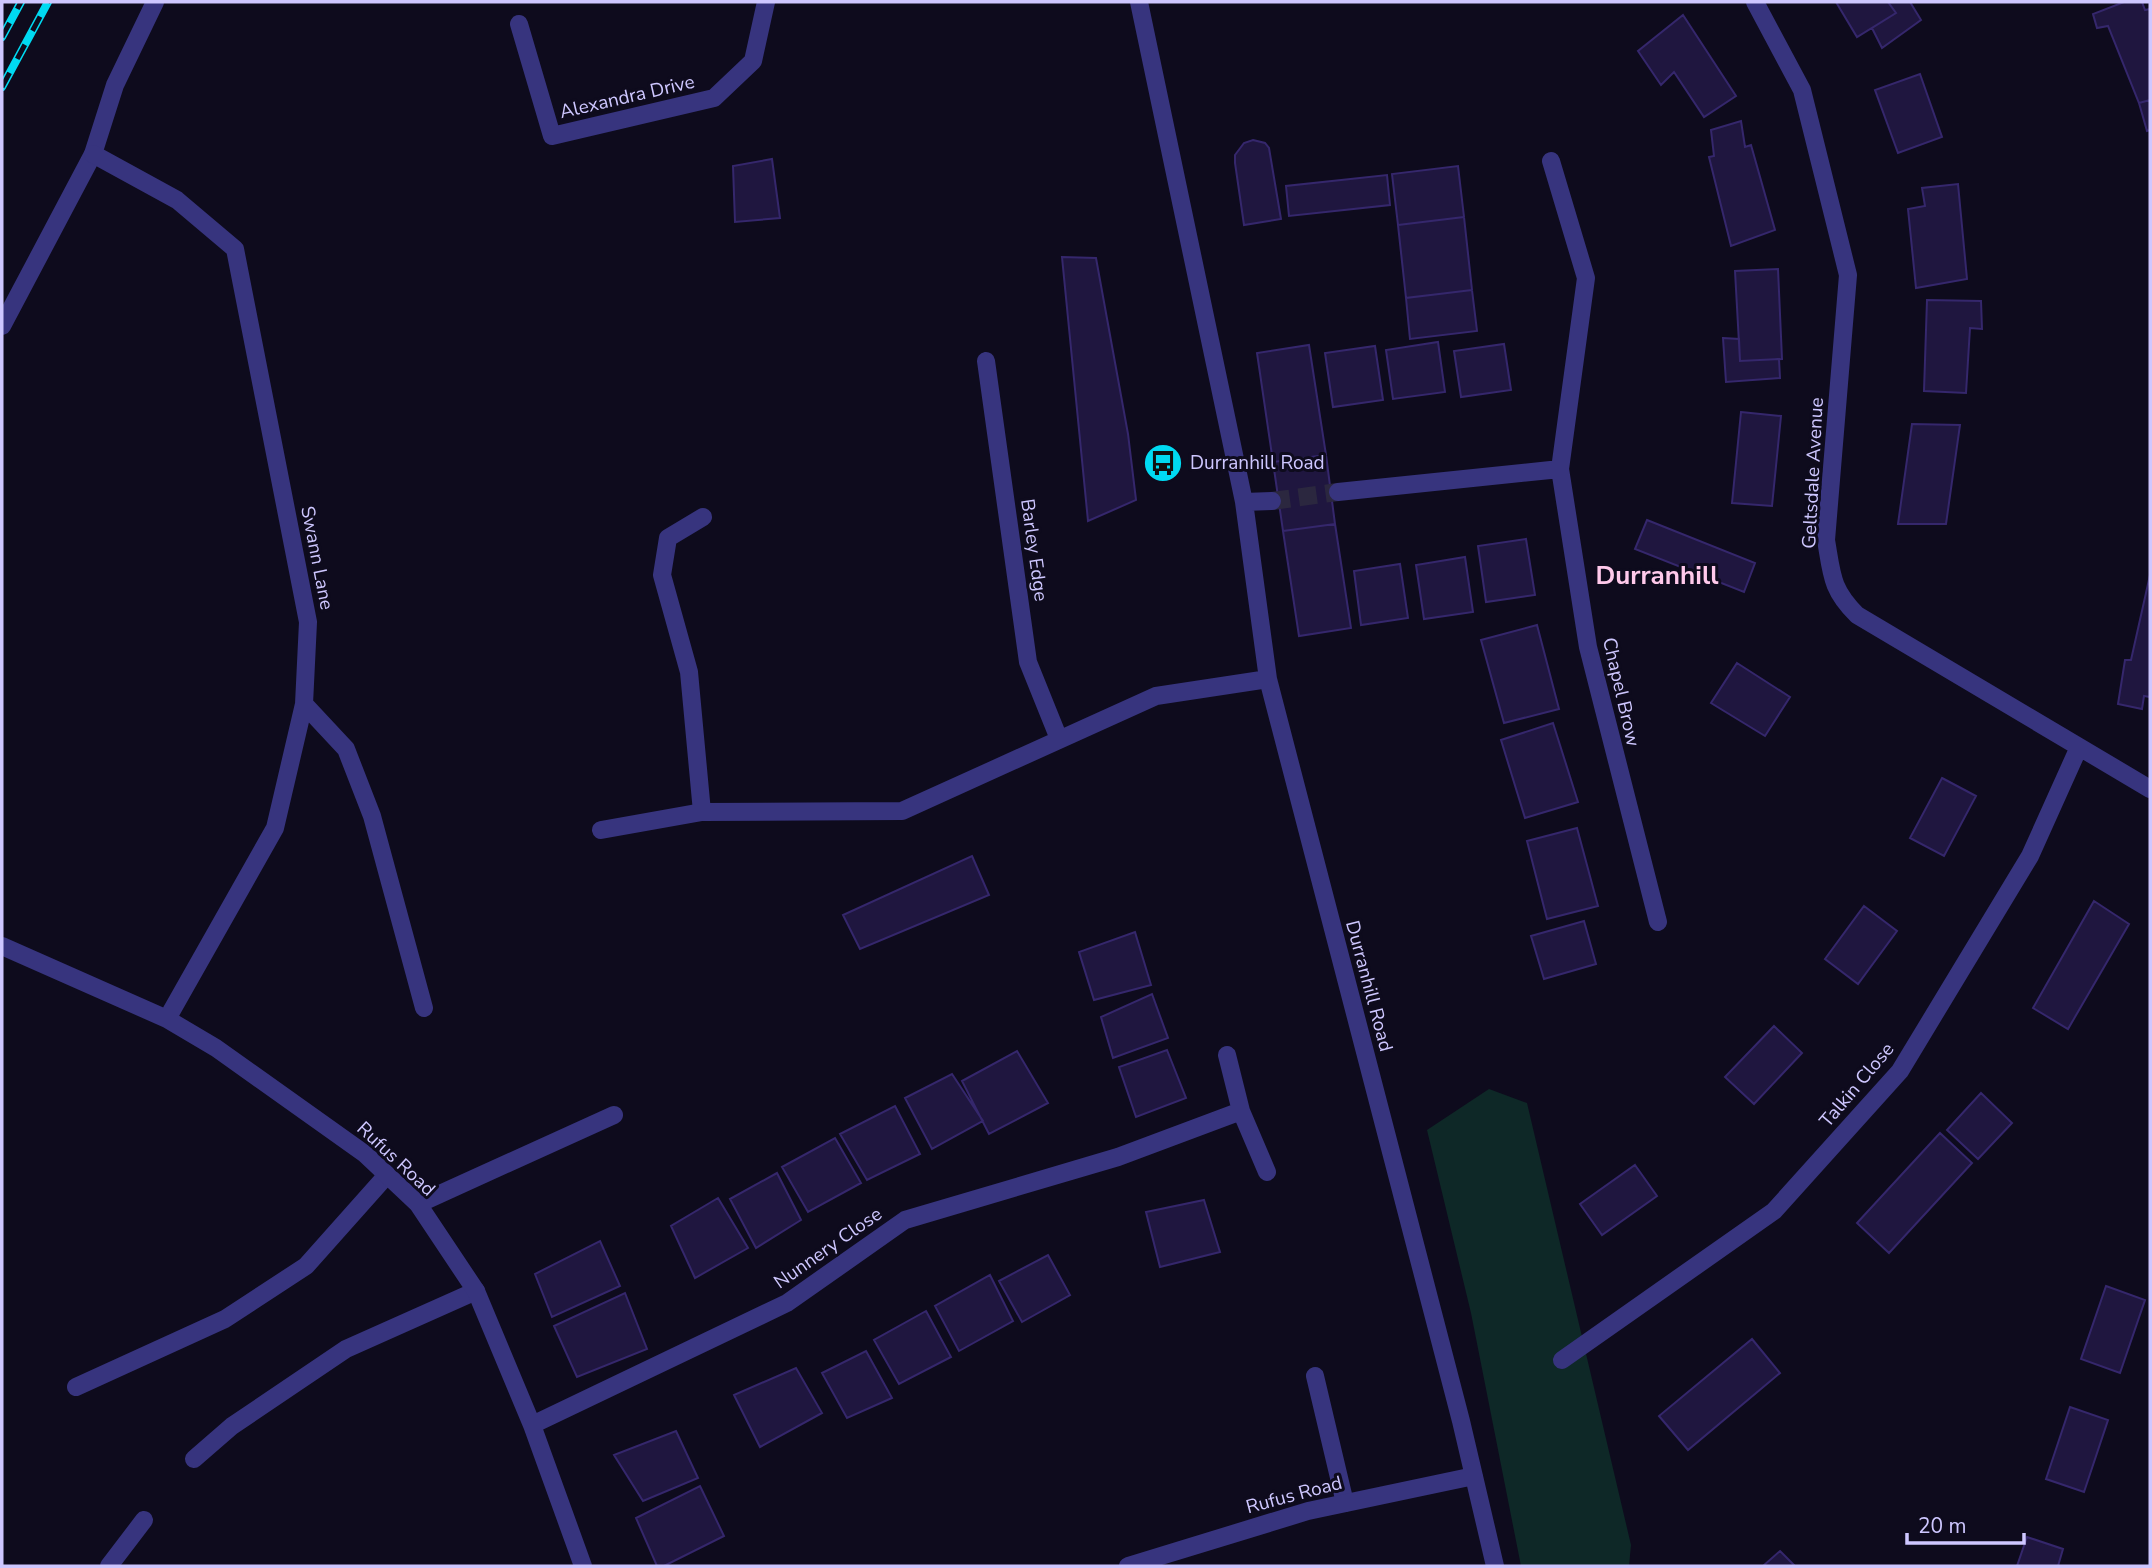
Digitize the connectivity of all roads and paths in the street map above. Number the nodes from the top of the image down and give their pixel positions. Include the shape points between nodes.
1 (155, 2) edge
2 (766, 2) edge
3 (1139, 2) edge
4 (1755, 2) edge
5 (519, 24) dead end
6 (93, 154) junction
7 (1551, 161) dead end
8 (2, 326) edge
9 (986, 361) dead end
10 (1560, 469) junction
11 (1338, 492) tunnel mouth
12 (1272, 501) tunnel mouth
13 (1244, 502) junction
14 (703, 517) dead end
15 (1268, 678) junction
16 (304, 704) junction
17 (1059, 739) junction
18 (2079, 747) junction
19 (2150, 789) edge
20 (702, 812) junction
21 (601, 830) dead end
22 (1658, 922) dead end
23 (2, 946) edge
24 (424, 1008) dead end
25 (167, 1019) junction
26 (1227, 1055) dead end
27 (1241, 1111) junction
28 (614, 1115) dead end
29 (1267, 1172) dead end
30 (387, 1175) junction
31 (418, 1204) junction
32 (476, 1291) junction
33 (1562, 1360) dead end
34 (1315, 1376) dead end
35 (76, 1387) dead end
36 (532, 1425) junction
37 (194, 1459) dead end
38 (1474, 1476) junction
39 (1345, 1503) junction
40 (144, 1520) dead end
41 (109, 1566) edge
42 (583, 1566) edge
43 (1128, 1566) edge
44 (1495, 1566) edge

1 - 6 street via 115,85
2 - 5 street, Alexandra Drive via 752,61 714,98 552,136
3 - 13 street, Durranhill Road
4 - 18 street, Geltsdale Avenue via 1802,90 1848,275 1826,540 1832,579 1841,599 1857,615
6 - 8 street
6 - 16 street, Swann Lane via 177,200 235,249 308,622
7 - 10 street, Chapel Brow via 1586,278
9 - 17 street, Barley Edge via 1028,662
10 - 11 street
10 - 22 street, Chapel Brow via 1588,647
12 - 13 street
13 - 15 street, Durranhill Road
14 - 20 street via 668,538 662,575 689,672
15 - 17 street via 1156,696
15 - 38 street, Durranhill Road
16 - 24 street via 346,749 372,816
16 - 25 street, Swann Lane via 275,828
17 - 20 street via 902,811
18 - 19 street, Geltsdale Avenue
18 - 33 street, Talkin Close via 2030,856 1900,1071 1774,1210
20 - 21 street
23 - 25 street, Rufus Road
25 - 30 street, Rufus Road via 216,1048 365,1154
26 - 27 street
27 - 29 street
27 - 36 street, Nunnery Close via 1118,1157 905,1220 787,1303
28 - 31 street
30 - 31 street, Rufus Road
30 - 35 street via 306,1266 225,1319
31 - 32 street, Rufus Road
32 - 36 street, Rufus Road
32 - 37 street via 345,1349 232,1426
34 - 39 street
36 - 42 street, Rufus Road
38 - 39 street, Rufus Road
38 - 44 street, Durranhill Road
39 - 43 street, Rufus Road
40 - 41 street

